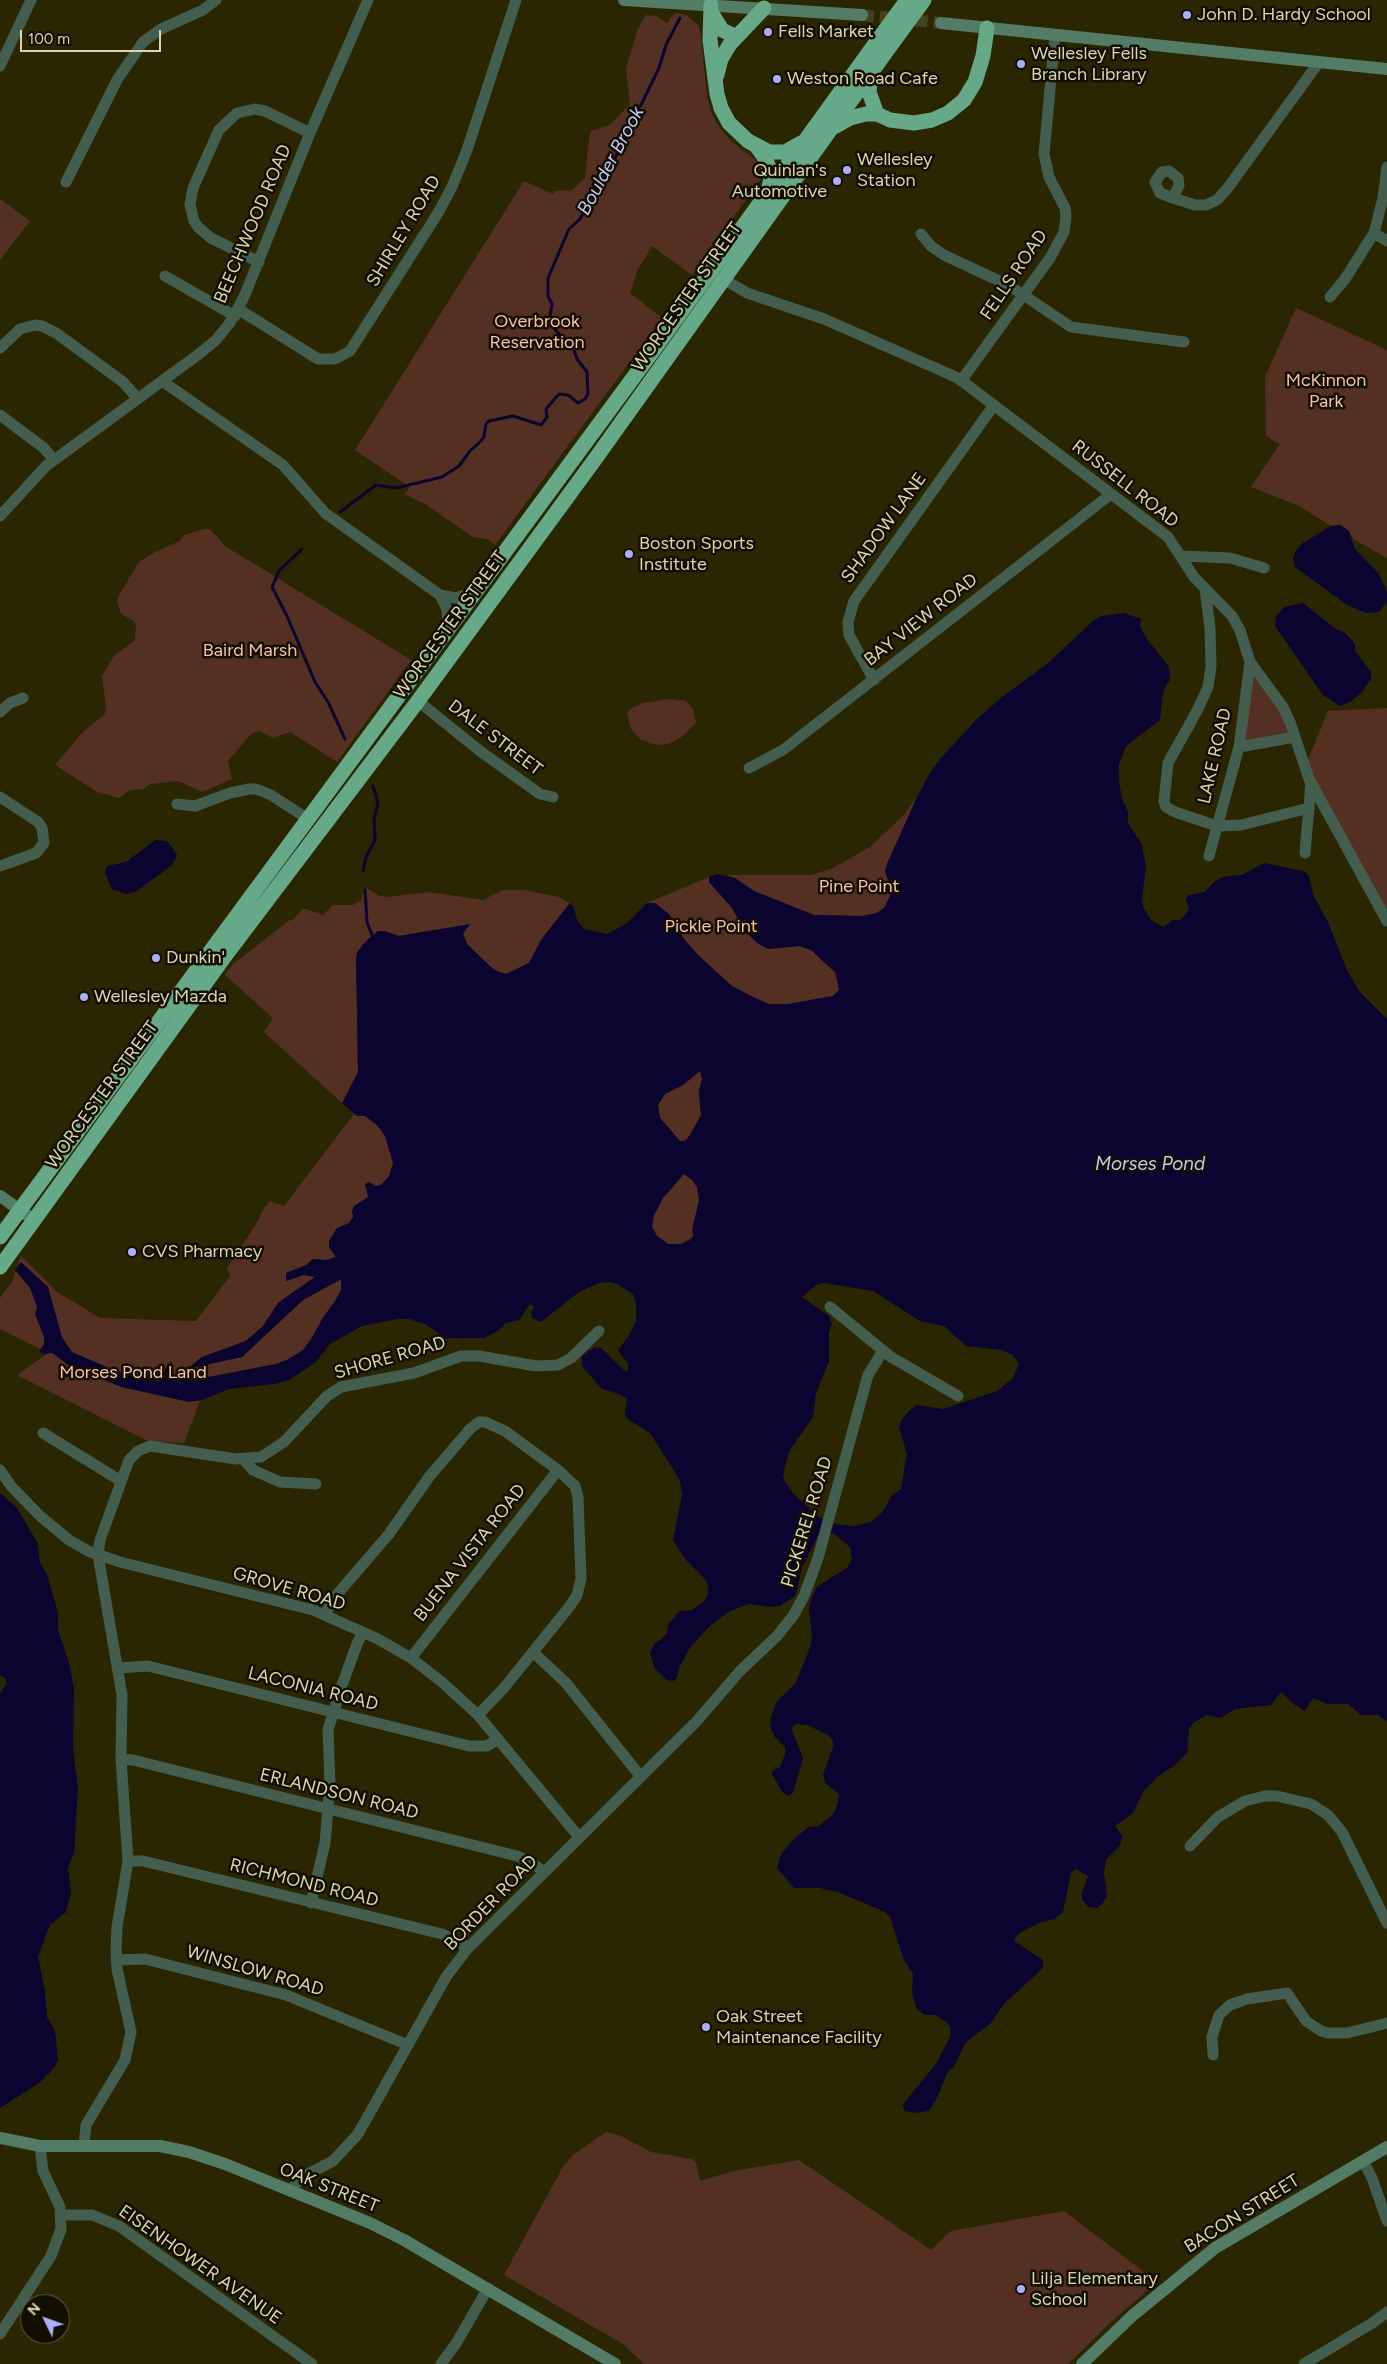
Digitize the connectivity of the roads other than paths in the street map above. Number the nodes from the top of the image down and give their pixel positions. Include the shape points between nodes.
1 (31, 0) edge
2 (216, 0) edge
3 (368, 0) edge
4 (516, 0) edge
5 (624, 0) edge
6 (907, 0) edge
7 (924, 0) edge
8 (766, 5) edge
9 (711, 9) junction
10 (862, 15) tunnel mouth
11 (941, 23) tunnel mouth
12 (987, 28) junction
13 (1055, 35) junction
14 (735, 36) junction
15 (1319, 62) junction
16 (0, 66) edge
17 (875, 68) junction
18 (1387, 69) edge
19 (716, 81) junction
20 (877, 114) junction
21 (828, 132) junction
22 (310, 133) junction
23 (808, 136) junction
24 (756, 146) junction
25 (1387, 167) edge
26 (66, 182) dead end
27 (765, 195) junction
28 (1173, 198) dead end
29 (1374, 233) junction
30 (921, 234) dead end
31 (1387, 241) edge
32 (259, 262) junction
33 (165, 276) dead end
34 (722, 278) junction
35 (1023, 295) junction
36 (1330, 297) dead end
37 (237, 312) junction
38 (1184, 342) dead end
39 (0, 348) edge
40 (162, 381) junction
41 (961, 381) junction
42 (138, 399) junction
43 (994, 406) junction
44 (0, 415) edge
45 (54, 460) junction
46 (1111, 494) junction
47 (0, 516) edge
48 (1182, 556) junction
49 (1264, 568) dead end
50 (1205, 589) junction
51 (475, 592) junction
52 (440, 595) junction
53 (448, 629) junction
54 (1250, 662) junction
55 (874, 680) junction
56 (23, 698) dead end
57 (418, 701) junction
58 (0, 712) edge
59 (1295, 737) junction
60 (1238, 747) junction
61 (749, 768) dead end
62 (1311, 783) junction
63 (0, 797) edge
64 (553, 797) dead end
65 (177, 804) dead end
66 (1309, 808) junction
67 (308, 819) junction
68 (1217, 826) junction
69 (1305, 853) dead end
70 (1209, 856) dead end
71 (0, 866) edge
72 (1387, 921) edge
73 (0, 1196) edge
74 (20, 1210) junction
75 (34, 1220) junction
76 (0, 1237) edge
77 (0, 1267) edge
78 (830, 1308) dead end
79 (598, 1331) dead end
80 (883, 1351) junction
81 (958, 1396) dead end
82 (43, 1433) dead end
83 (243, 1459) junction
84 (0, 1470) edge
85 (558, 1470) junction
86 (120, 1481) junction
87 (316, 1484) dead end
88 (98, 1555) junction
89 (325, 1614) junction
90 (364, 1632) junction
91 (533, 1652) junction
92 (411, 1658) junction
93 (118, 1668) junction
94 (730, 1682) joint
95 (333, 1712) junction
96 (478, 1716) junction
97 (498, 1739) junction
98 (121, 1759) junction
99 (641, 1777) junction
100 (328, 1810) junction
101 (580, 1837) junction
102 (1190, 1846) dead end
103 (128, 1861) junction
104 (544, 1872) junction
105 (311, 1903) junction
106 (1387, 1923) edge
107 (468, 1948) junction
108 (116, 1960) junction
109 (1387, 2023) edge
110 (408, 2045) junction
111 (1213, 2056) dead end
112 (0, 2138) edge
113 (40, 2146) junction
114 (84, 2146) junction
115 (1387, 2147) edge
116 (1364, 2161) junction
117 (290, 2191) junction
118 (61, 2215) junction
119 (1387, 2221) edge
120 (488, 2288) junction
121 (1387, 2312) edge
122 (0, 2334) edge
123 (310, 2363) edge
124 (441, 2364) edge
125 (615, 2364) edge
126 (1082, 2364) edge
127 (1304, 2364) edge

1 - 16 street
2 - 26 street via 143,42 117,80
3 - 22 street, BEECHWOOD ROAD
4 - 37 street, SHIRLEY ROAD via 452,187 350,350 335,359 318,359
5 - 9 street
6 - 23 highway, WORCESTER STREET, bridge
7 - 17 highway, WORCESTER STREET, bridge
8 - 9 street
8 - 10 street
8 - 14 highway
9 - 14 highway via 722,30
9 - 19 highway via 710,40
11 - 12 street
12 - 13 street
12 - 20 highway via 979,72 969,93 958,106 940,117 920,122 894,121
13 - 15 street
13 - 35 street, FELLS ROAD via 1044,154 1049,177 1063,202 1066,218 1057,246
14 - 19 highway via 721,59
15 - 18 street
15 - 28 street via 1216,200 1206,206
17 - 20 highway via 868,92
17 - 21 highway, WORCESTER STREET
19 - 24 highway via 720,105 727,120 736,132
20 - 21 highway via 853,116
21 - 34 highway, WORCESTER STREET
22 - 32 street, BEECHWOOD ROAD
22 - 32 street via 265,111 255,109 237,113 219,130 193,188 190,204 198,227 210,238
23 - 24 highway via 782,153
23 - 27 highway, WORCESTER STREET
24 - 27 highway via 771,173
25 - 29 street
27 - 51 highway, WORCESTER STREET
29 - 31 street
29 - 36 street
30 - 35 street via 944,254
32 - 37 street, BEECHWOOD ROAD
33 - 37 street, SHIRLEY ROAD
34 - 41 street, RUSSELL ROAD via 748,293 824,319
34 - 57 highway, WORCESTER STREET
35 - 38 street via 1075,329
35 - 41 street, FELLS ROAD
37 - 40 street, BEECHWOOD ROAD via 215,341
39 - 42 street via 20,329 42,326 56,332 123,382
40 - 42 street, BEECHWOOD ROAD
40 - 52 street via 283,465 324,513
41 - 43 street, RUSSELL ROAD
42 - 45 street, BEECHWOOD ROAD
43 - 46 street, RUSSELL ROAD
43 - 55 street, SHADOW LANE via 854,601 848,635
44 - 45 street via 44,448
45 - 47 street, BEECHWOOD ROAD
46 - 48 street, RUSSELL ROAD via 1168,537
46 - 55 street, BAY VIEW ROAD
48 - 49 street via 1230,558
48 - 50 street, RUSSELL ROAD
50 - 54 street, RUSSELL ROAD via 1232,616
50 - 68 street via 1212,667 1198,709 1168,763 1164,801 1175,812
51 - 52 street via 455,598
51 - 53 highway, WORCESTER STREET
52 - 53 street via 447,609
53 - 67 highway, WORCESTER STREET
54 - 59 street, RUSSELL ROAD via 1283,707
54 - 60 street, LAKE ROAD
55 - 61 street, BAY VIEW ROAD via 783,750
56 - 58 street
57 - 64 street, DALE STREET via 540,794
57 - 75 highway, WORCESTER STREET via 225,956
59 - 60 street
59 - 62 street, RUSSELL ROAD
60 - 68 street, LAKE ROAD
62 - 66 street
62 - 72 street, RUSSELL ROAD
63 - 71 street via 38,822 44,836 44,843 36,853
65 - 67 street via 195,806 230,793 256,789
66 - 68 street via 1241,825
66 - 69 street
67 - 74 highway, WORCESTER STREET
68 - 70 street, LAKE ROAD
73 - 74 street
74 - 75 street
74 - 76 highway, WORCESTER STREET
75 - 77 highway, WORCESTER STREET
78 - 80 street
79 - 83 street, SHORE ROAD via 571,1358 558,1365 536,1366 461,1356 414,1373 341,1387 327,1396 276,1448 261,1457
80 - 81 street
80 - 94 street, PICKEREL ROAD via 866,1380 813,1574 793,1616
82 - 86 street
83 - 86 street, SHORE ROAD via 150,1446 132,1456
83 - 87 street via 253,1470 280,1482
84 - 88 street, GROVE ROAD via 59,1533
85 - 89 street via 497,1426 479,1422 429,1477 395,1526 334,1598
85 - 91 street via 575,1486 578,1497 581,1579 570,1606
85 - 92 street, BUENA VISTA ROAD
86 - 88 street, SHORE ROAD
88 - 89 street, GROVE ROAD
88 - 93 street
89 - 90 street, GROVE ROAD
90 - 92 street, GROVE ROAD
90 - 95 street
91 - 96 street
91 - 99 street via 566,1683
92 - 96 street, GROVE ROAD
93 - 95 street, LACONIA ROAD via 148,1666
93 - 98 street via 123,1707
94 - 99 street, BORDER ROAD via 701,1717
95 - 97 street, LACONIA ROAD via 475,1747 487,1746
95 - 100 street via 327,1738
96 - 97 street, GROVE ROAD
97 - 101 street, GROVE ROAD
98 - 100 street, ERLANDSON ROAD
98 - 103 street
99 - 101 street, BORDER ROAD
100 - 104 street, ERLANDSON ROAD via 517,1856
100 - 105 street via 324,1853
101 - 104 street, BORDER ROAD
102 - 106 street via 1218,1818 1245,1801 1276,1796 1311,1804 1328,1815 1342,1832
103 - 105 street, RICHMOND ROAD via 143,1861
103 - 108 street via 116,1927
104 - 107 street, BORDER ROAD
105 - 107 street, RICHMOND ROAD via 442,1934
107 - 110 street, BORDER ROAD via 446,1977
108 - 110 street, WINSLOW ROAD via 145,1960 286,1995
108 - 114 street via 131,2023 130,2043 119,2071 86,2125
109 - 111 street via 1337,2034 1321,2031 1306,2022 1287,1993 1238,2002 1224,2010 1213,2029
110 - 117 street, BORDER ROAD via 373,2110 350,2144 333,2161 302,2177
112 - 113 street, OAK STREET
113 - 114 street, OAK STREET
113 - 118 street via 43,2171
114 - 117 street, OAK STREET via 173,2148 225,2164
115 - 116 street, BACON STREET
116 - 119 street
116 - 126 street, BACON STREET via 1215,2248 1132,2316
117 - 120 street, OAK STREET via 387,2231
118 - 122 street via 56,2246
118 - 123 street, EISENHOWER AVENUE via 92,2215 114,2223
120 - 124 street
120 - 125 street, OAK STREET
121 - 127 street

